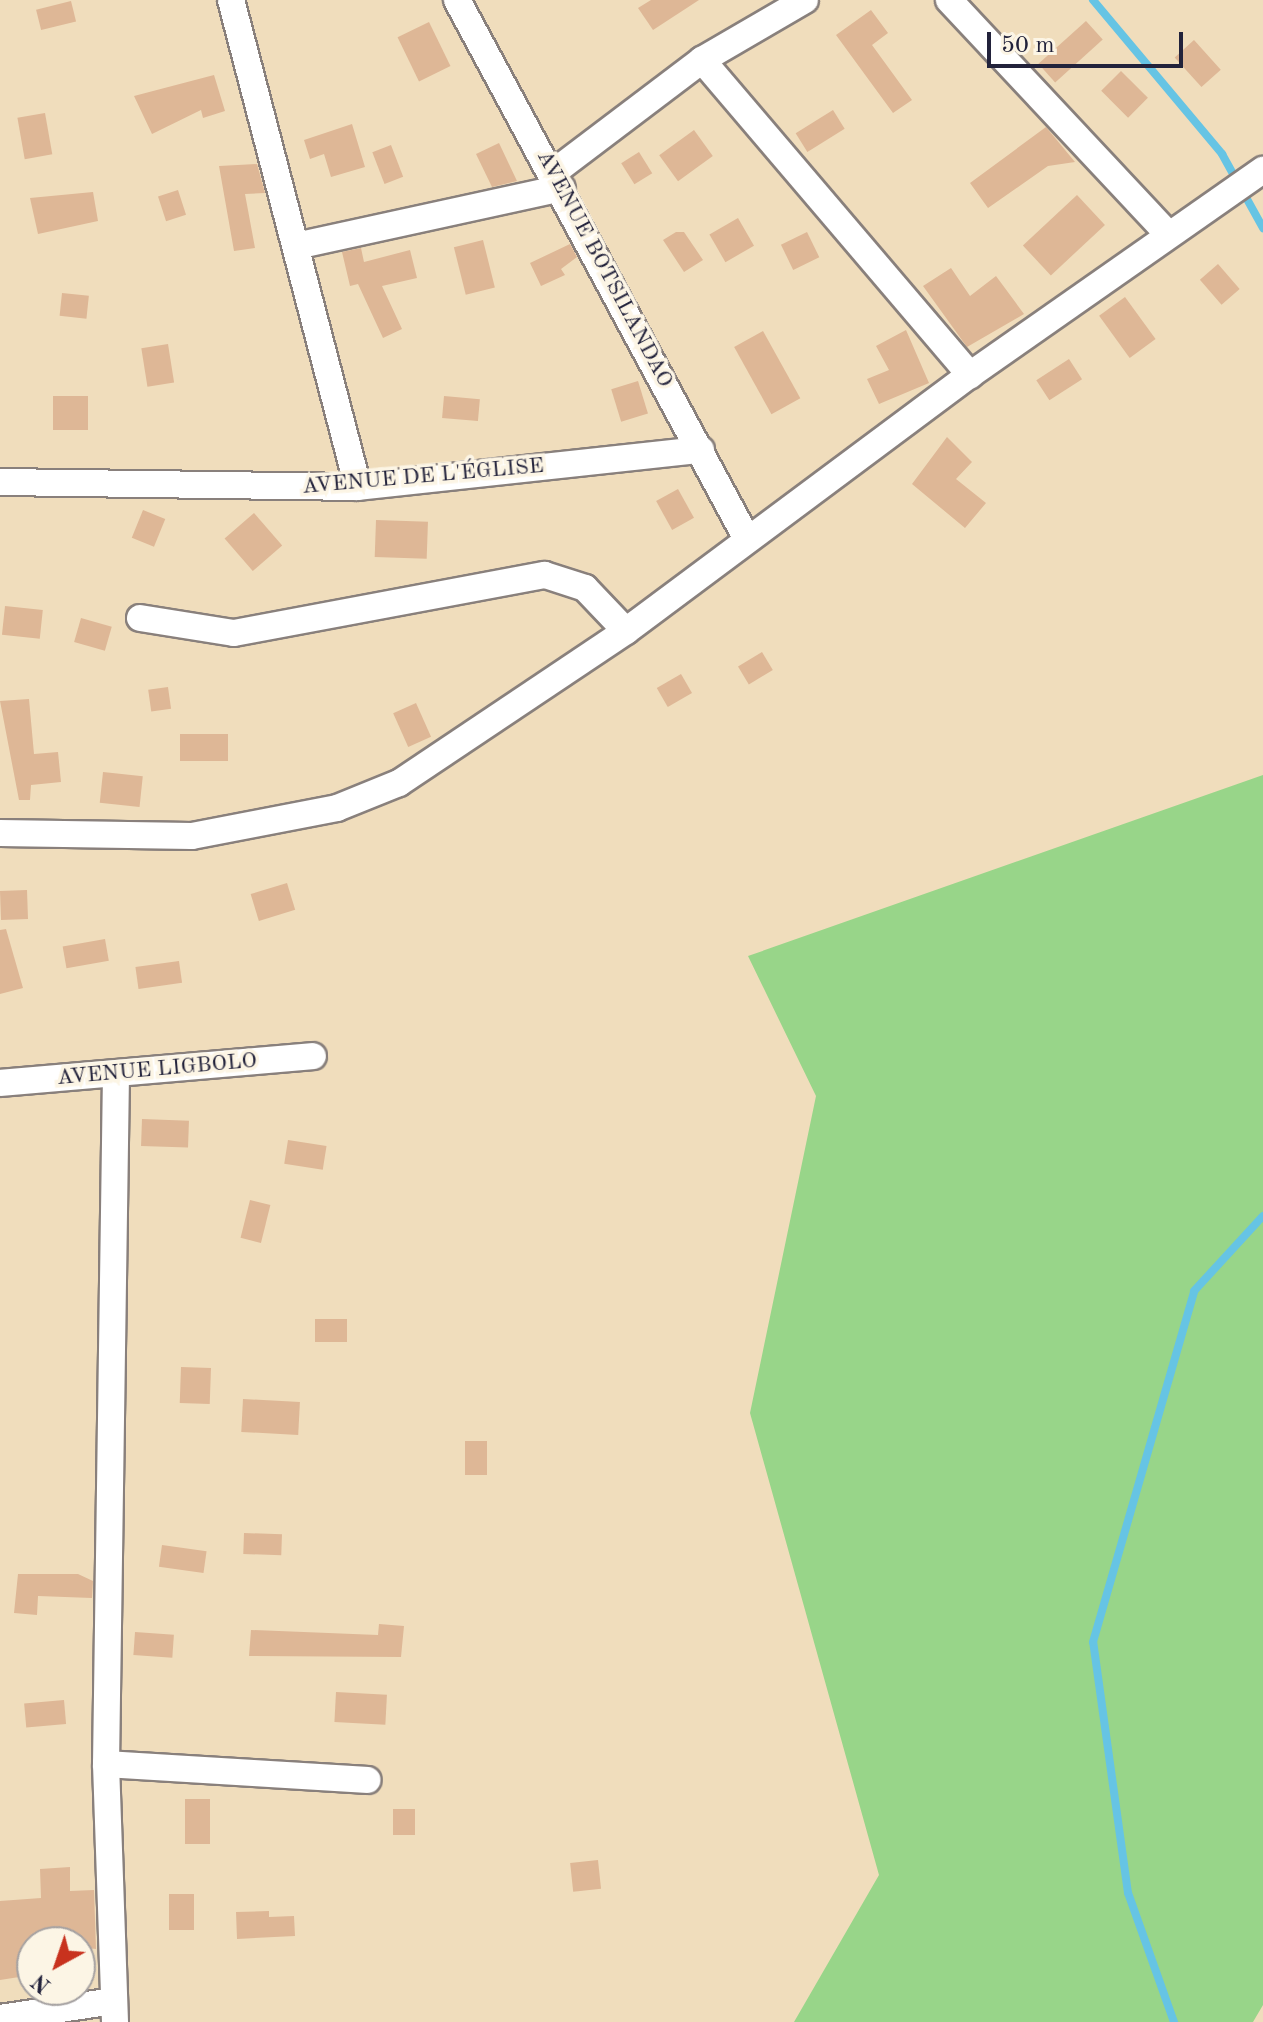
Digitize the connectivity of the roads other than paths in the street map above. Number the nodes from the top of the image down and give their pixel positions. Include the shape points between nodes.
1 (231, 0) edge
2 (457, 0) edge
3 (805, 0) edge
4 (949, 0) edge
5 (702, 60) junction
6 (1263, 170) edge
7 (558, 180) junction
8 (1167, 233) junction
9 (296, 246) junction
10 (970, 375) junction
11 (701, 450) junction
12 (0, 482) edge
13 (358, 487) junction
14 (747, 539) junction
15 (140, 618) dead end
16 (626, 631) junction
17 (0, 833) edge
18 (313, 1056) dead end
19 (116, 1074) junction
20 (0, 1083) edge
21 (106, 1764) junction
22 (368, 1780) dead end
23 (115, 2011) edge
24 (0, 2018) edge

1 - 9 street
2 - 7 street, AVENUE BOTSILANDAO
3 - 5 street
4 - 8 street
5 - 7 street
5 - 10 street
6 - 8 street
7 - 9 street
7 - 11 street, AVENUE BOTSILANDAO
8 - 10 street
9 - 13 street
10 - 14 street
11 - 13 street, AVENUE DE L'ÉGLISE
11 - 14 street, AVENUE BOTSILANDAO
12 - 13 street, AVENUE DE L'ÉGLISE
14 - 16 street
15 - 16 street via 234,633 545,575 585,588
16 - 17 street via 399,783 337,808 192,836
18 - 19 street, AVENUE LIGBOLO
19 - 20 street, AVENUE LIGBOLO
19 - 21 street
21 - 22 street
21 - 23 street
23 - 24 street

